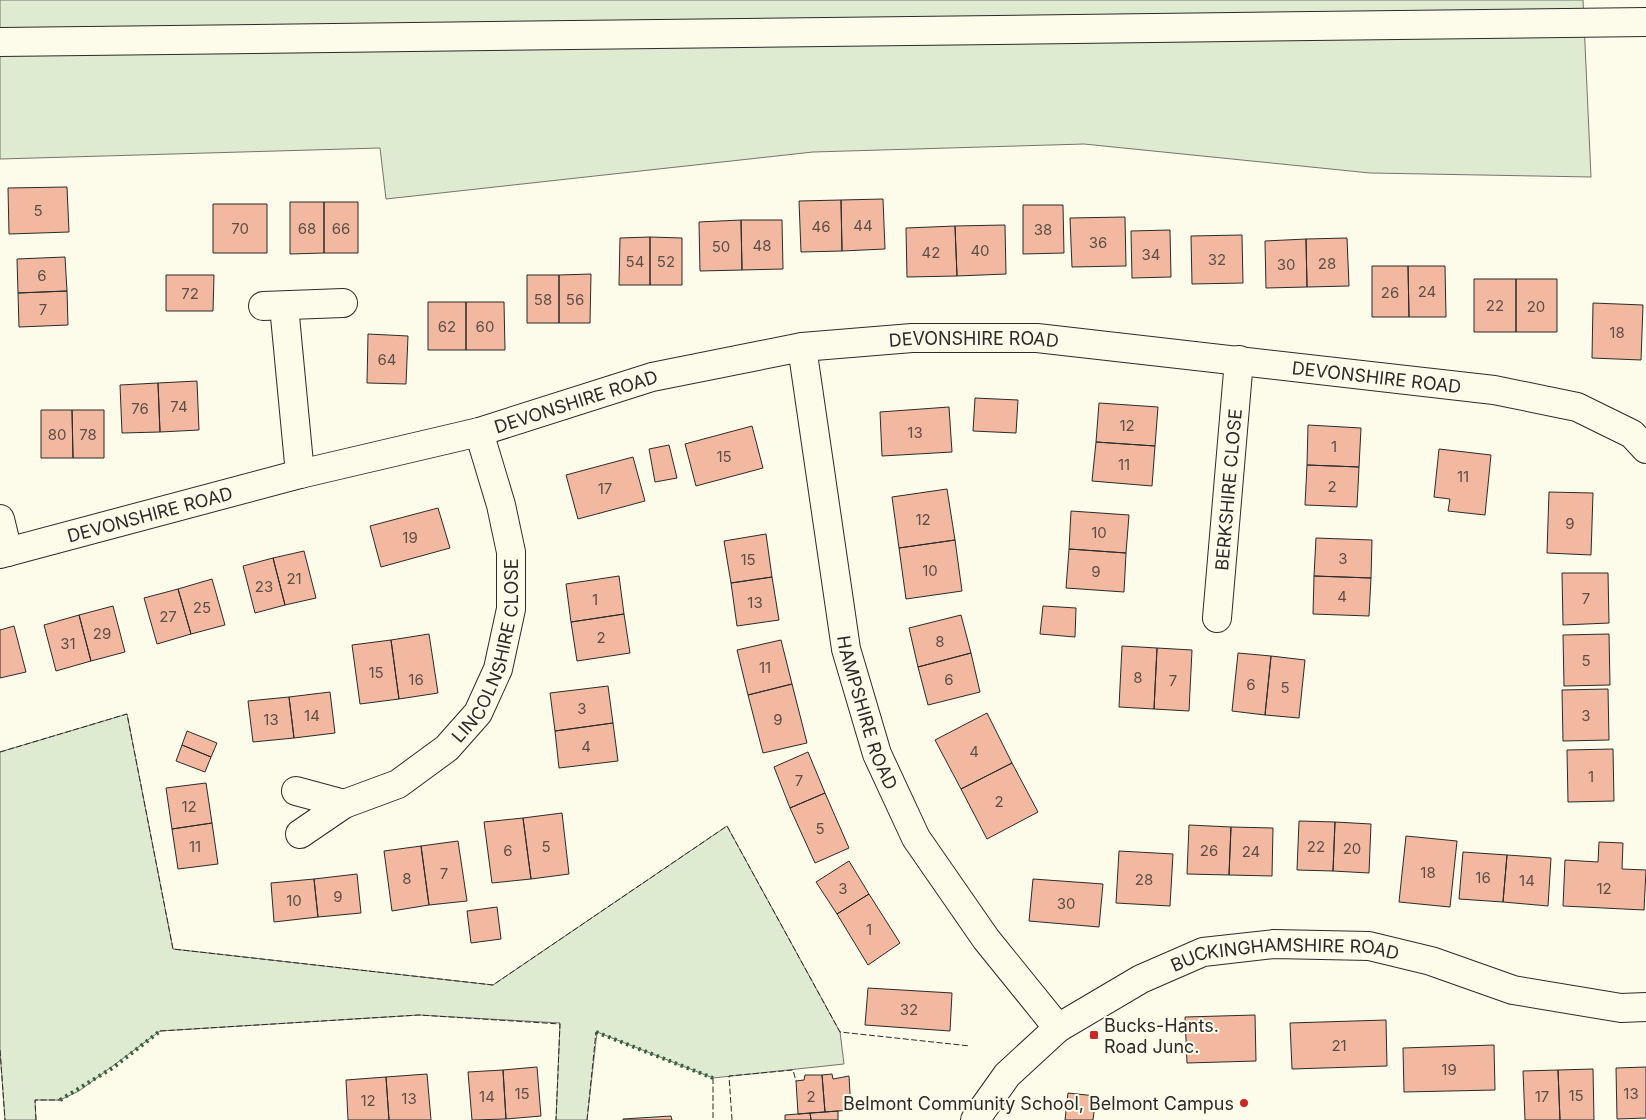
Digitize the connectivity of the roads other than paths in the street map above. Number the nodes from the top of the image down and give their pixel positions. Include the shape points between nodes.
1 (1646, 22) edge
2 (0, 42) edge
3 (343, 303) dead end
4 (802, 348) junction
5 (1239, 360) junction
6 (479, 432) junction
7 (1646, 449) edge
8 (300, 474) junction
9 (0, 519) edge
10 (4, 553) edge
11 (1217, 618) dead end
12 (296, 791) dead end
13 (344, 804) junction
14 (300, 834) dead end
15 (1646, 1007) edge
16 (1058, 1028) junction
17 (975, 1120) edge

1 - 2 main road
3 - 8 main road via 274,306
4 - 5 main road, DEVONSHIRE ROAD via 912,338 1036,338
4 - 6 main road, DEVONSHIRE ROAD via 652,377
4 - 16 main road, HAMPSHIRE ROAD via 846,649 877,754 916,838 986,939
5 - 7 main road, DEVONSHIRE ROAD via 1494,390 1577,407 1632,434
5 - 11 main road, BERKSHIRE CLOSE
6 - 8 main road, DEVONSHIRE ROAD
6 - 13 main road, LINCOLNSHIRE CLOSE via 501,506 510,552 511,609 498,669 478,713 448,748 398,784
8 - 10 main road, DEVONSHIRE ROAD
9 - 10 main road
12 - 13 main road
13 - 14 main road, LINCOLNSHIRE CLOSE
15 - 16 main road, BUCKINGHAMSHIRE ROAD via 1621,1008 1513,990 1430,961 1369,946 1274,944 1204,952 1141,979
16 - 17 main road, BUCKINGHAMSHIRE ROAD via 1007,1075

